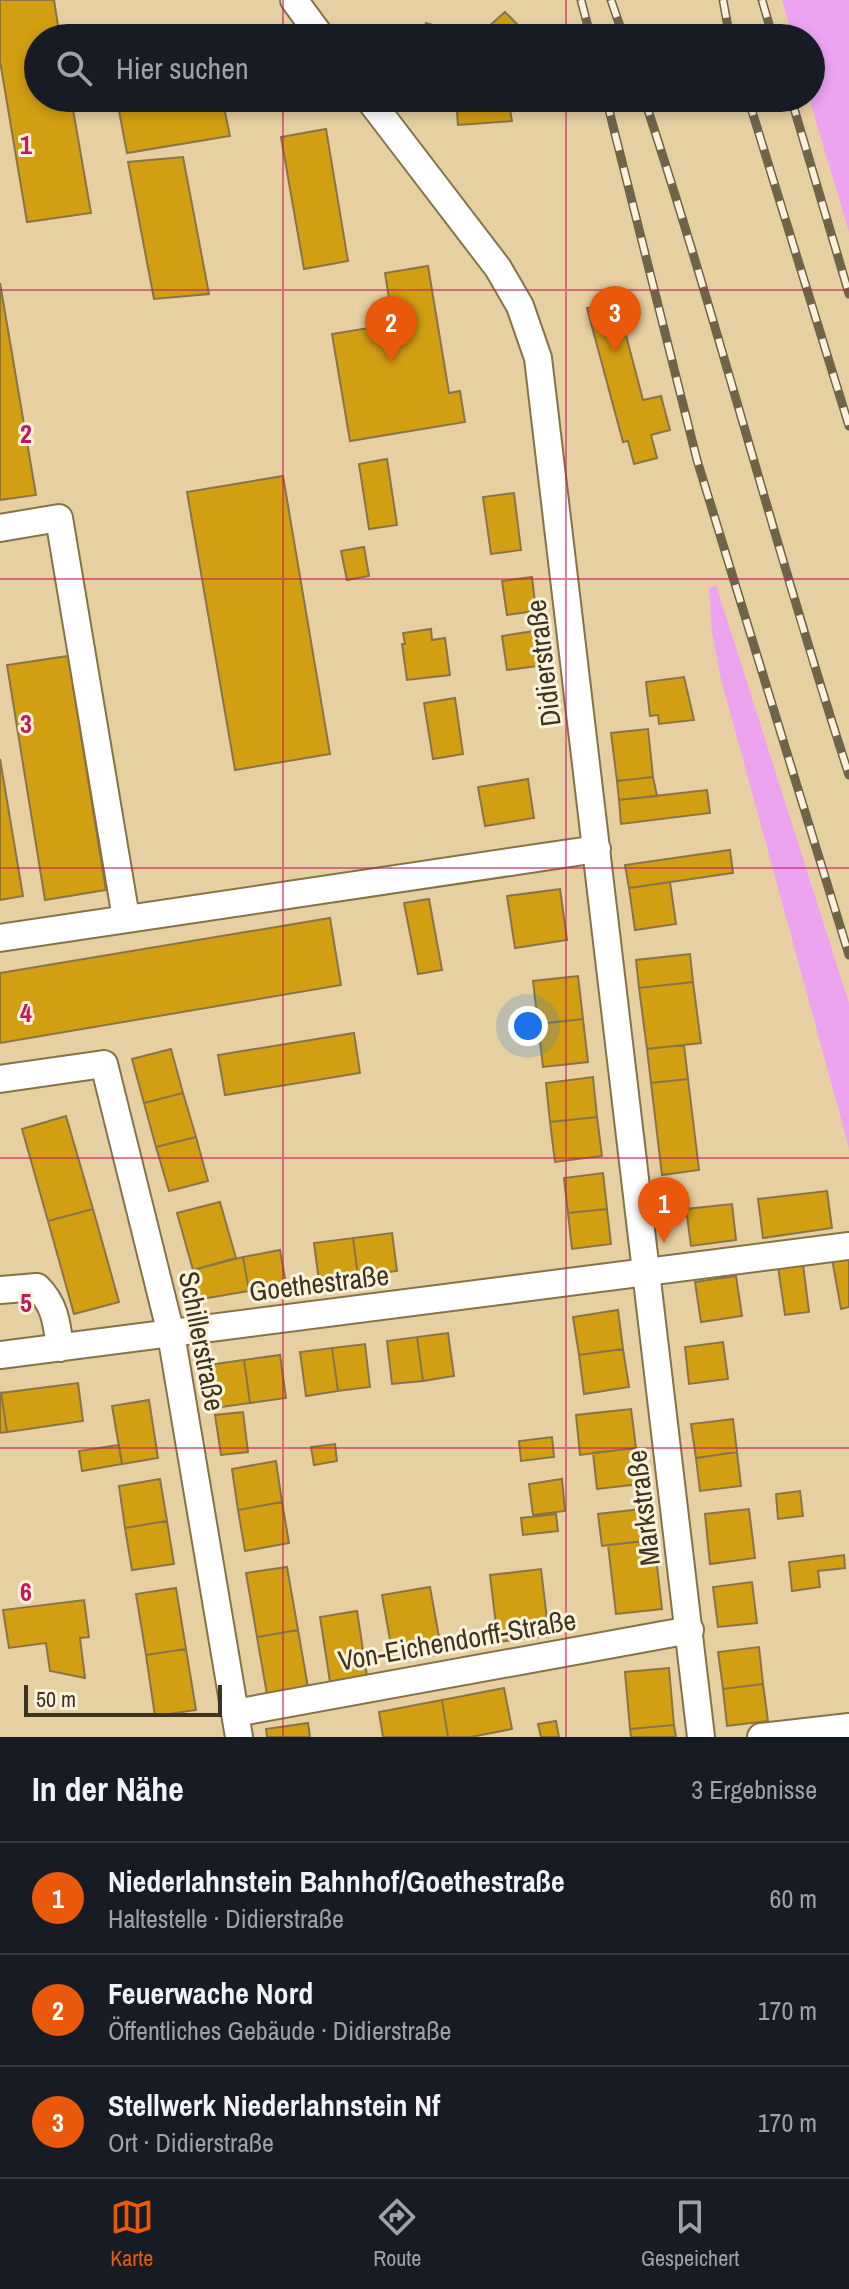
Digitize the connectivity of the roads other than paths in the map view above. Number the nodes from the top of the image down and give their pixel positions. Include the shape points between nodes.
1 (294, 0) edge
2 (312, 24) edge
3 (379, 112) edge
4 (0, 528) edge
5 (597, 849) junction
6 (126, 918) junction
7 (0, 938) edge
8 (0, 1079) edge
9 (849, 1246) edge
10 (645, 1272) junction
11 (0, 1290) edge
12 (171, 1334) junction
13 (60, 1348) junction
14 (0, 1355) edge
15 (690, 1630) junction
16 (237, 1725) edge
17 (849, 1727) edge
18 (701, 1737) edge
19 (761, 1737) edge

1 - 2 street
3 - 5 street, Didierstraße via 498,268 520,306 538,358
4 - 6 street via 59,518
5 - 6 street
5 - 10 street, Didierstraße
6 - 7 street
8 - 12 street, Schillerstraße via 104,1064
9 - 10 street, Goethestraße
10 - 12 street, Goethestraße
10 - 15 street, Markstraße
11 - 13 street via 37,1287 45,1294
12 - 13 street, Goethestraße
12 - 16 street, Schillerstraße
13 - 14 street, Goethestraße
15 - 16 street, Von-Eichendorff-Straße
15 - 18 street, Markstraße
17 - 19 street

